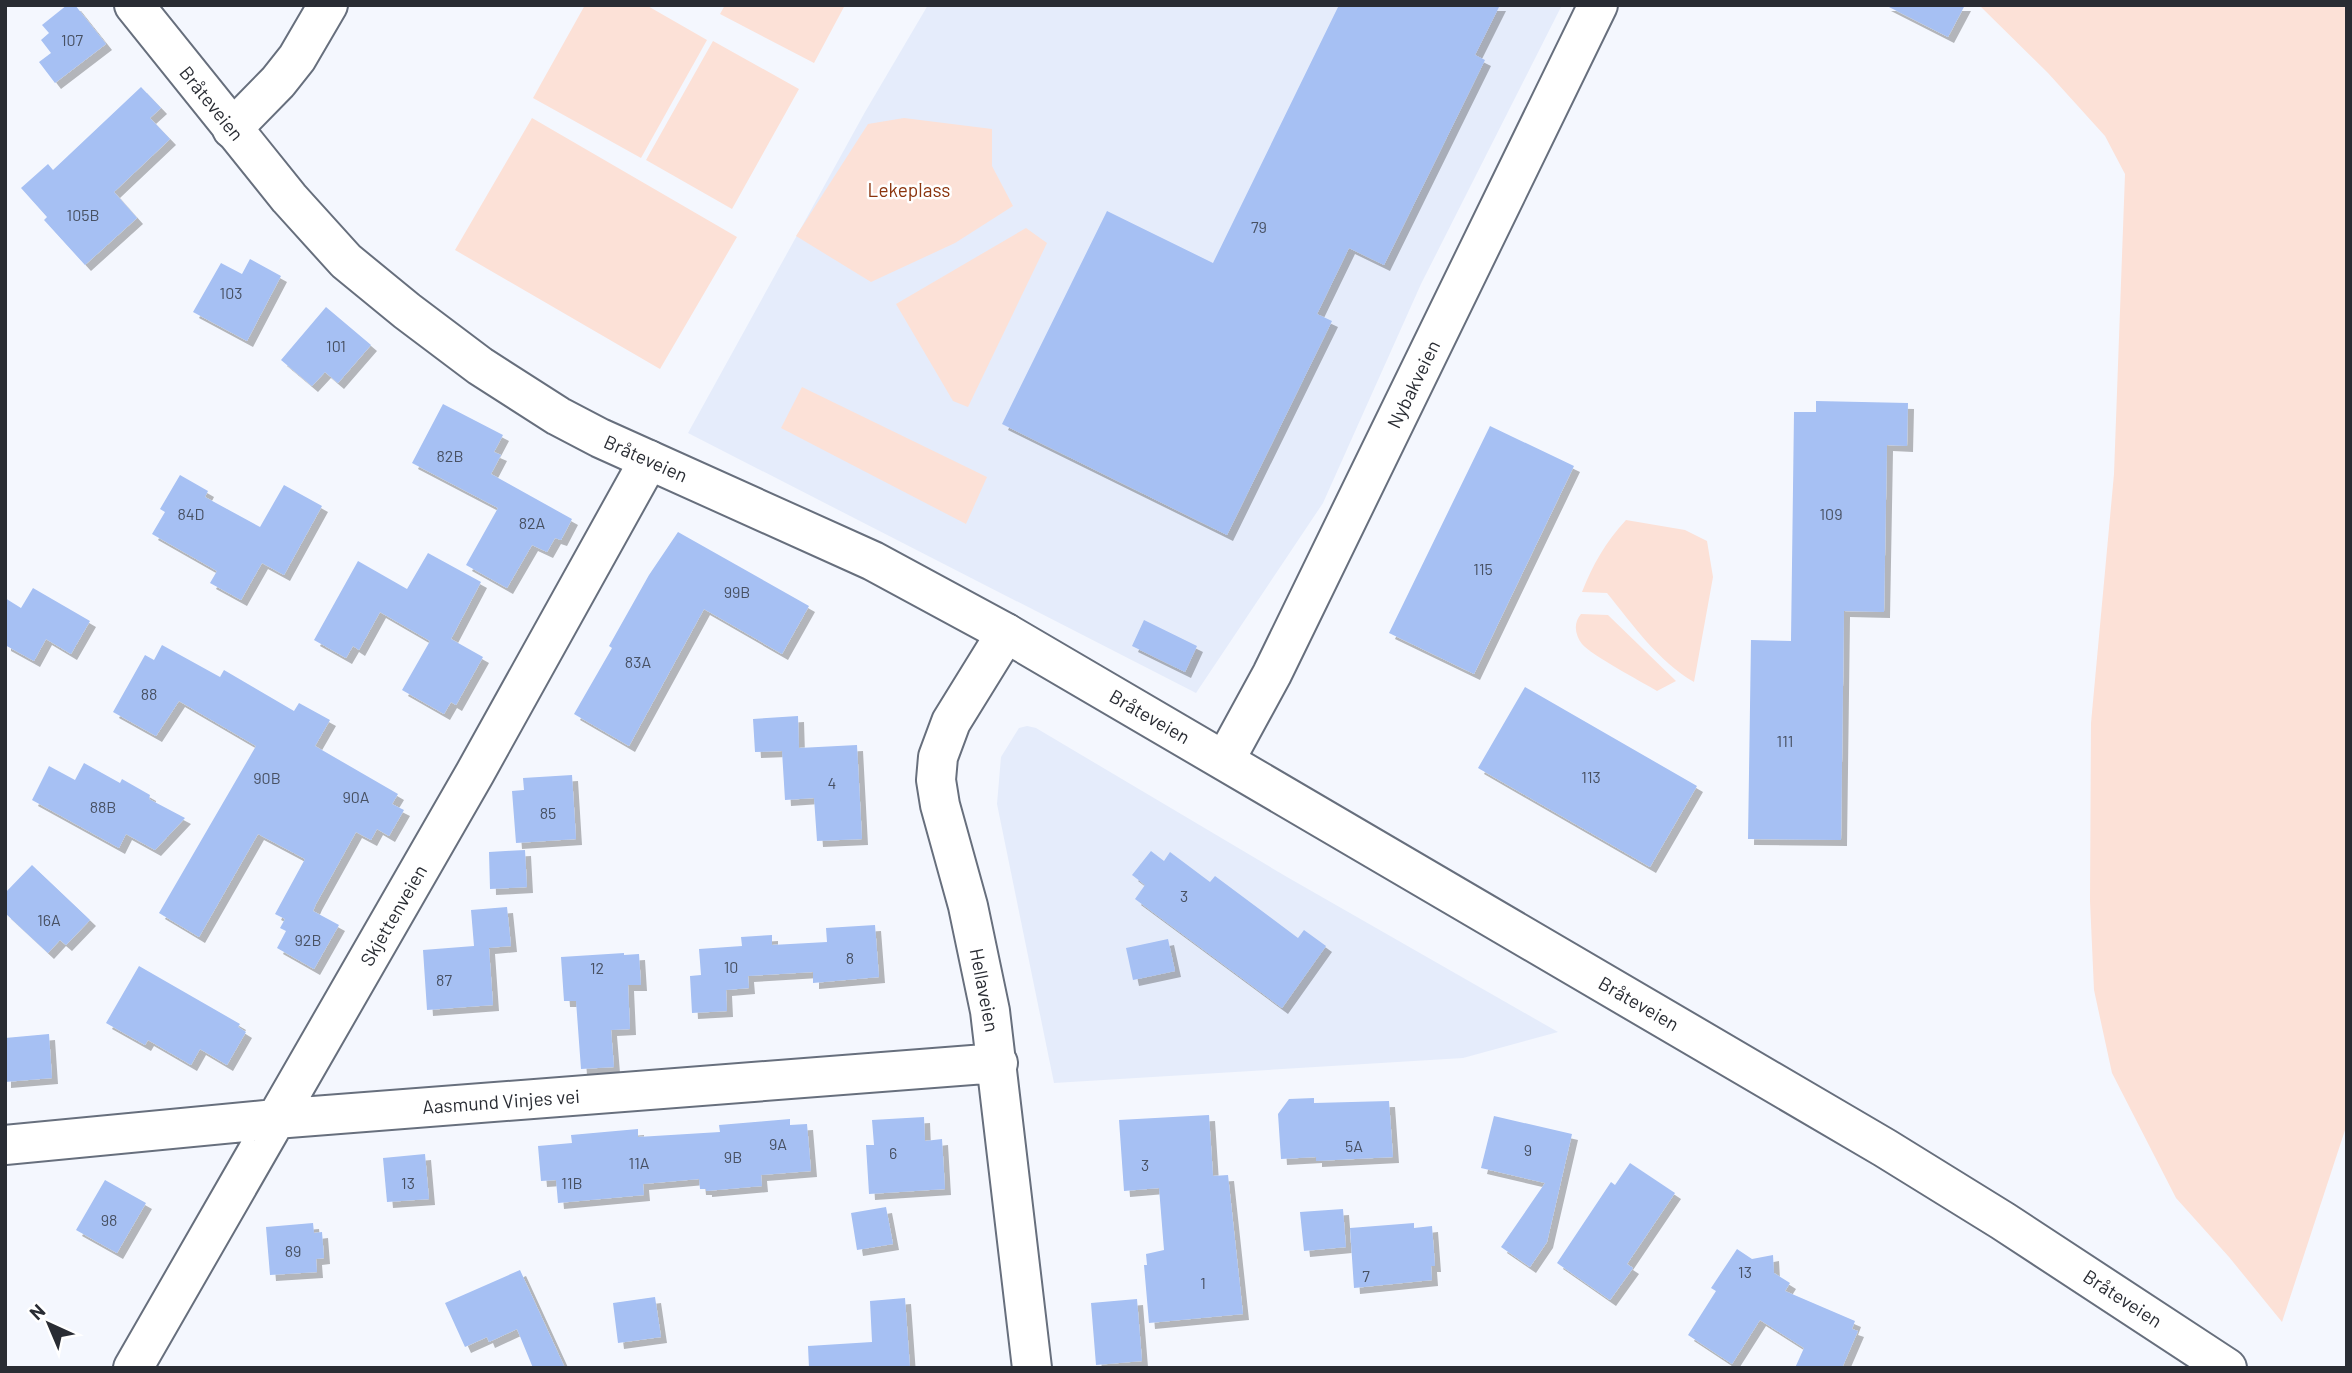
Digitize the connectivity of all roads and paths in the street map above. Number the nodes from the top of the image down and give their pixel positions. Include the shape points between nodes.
1 (134, 5) edge
2 (328, 5) edge
3 (1598, 5) edge
4 (232, 128) junction
5 (649, 460) junction
6 (1006, 633) junction
7 (1225, 760) junction
8 (998, 1063) junction
9 (275, 1119) junction
10 (5, 1144) edge
11 (133, 1368) edge
12 (1032, 1368) edge
13 (2227, 1368) edge

1 - 4 street, Bråteveien
2 - 4 street via 285,74
3 - 7 street, Nybakveien via 1272,674
4 - 5 street, Bråteveien via 319,233 379,290 520,392
5 - 6 street, Bråteveien via 873,561
5 - 9 street, Skjettenveien
6 - 7 street, Bråteveien
6 - 8 street, Hellaveien via 951,722 938,757 936,780 978,951
7 - 13 street, Bråteveien via 1895,1154
8 - 9 street, Aasmund Vinjes vei
8 - 12 street, Hellaveien
9 - 10 street, Aasmund Vinjes vei
9 - 11 street, Skjettenveien

